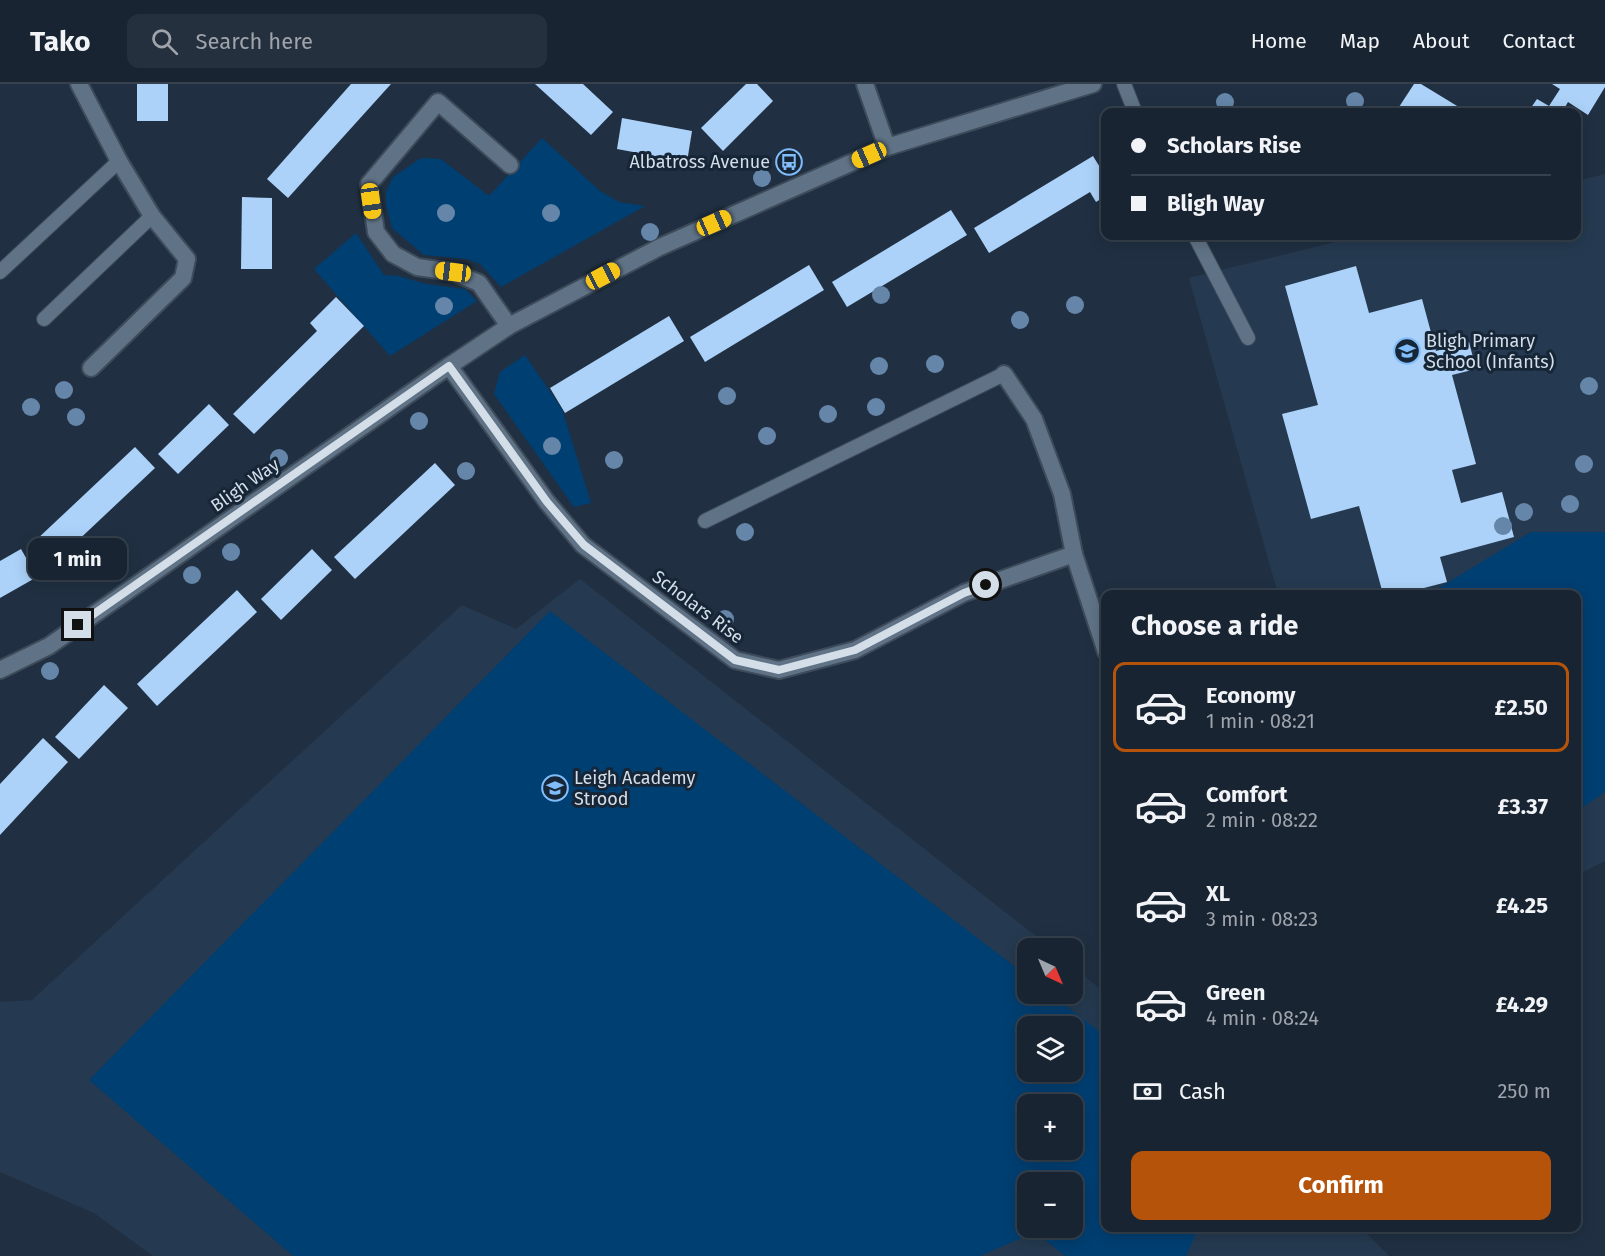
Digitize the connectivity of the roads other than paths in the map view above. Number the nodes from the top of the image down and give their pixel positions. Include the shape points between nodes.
1 (79, 84) edge
2 (865, 84) edge
3 (1093, 84) edge
4 (1124, 84) edge
5 (1133, 108) edge
6 (887, 147) junction
7 (119, 161) junction
8 (510, 165) dead end
9 (152, 216) junction
10 (1197, 240) edge
11 (0, 272) edge
12 (44, 319) dead end
13 (509, 326) junction
14 (1248, 338) dead end
15 (449, 366) junction
16 (91, 368) dead end
17 (1004, 374) joint
18 (705, 521) dead end
19 (1074, 554) junction
20 (1101, 637) edge
21 (0, 670) edge

1 - 7 street
2 - 6 street
3 - 6 street, Bligh Way
4 - 5 lane
6 - 13 street, Bligh Way via 660,247
7 - 9 street
7 - 11 lane
8 - 13 street via 438,102 369,184 376,232 393,254 417,267 453,272 479,283
9 - 12 lane
9 - 16 street via 187,259 183,278
10 - 14 lane
13 - 15 street, Bligh Way
15 - 19 street, Scholars Rise via 547,502 584,545 735,660 779,670 855,650 964,593
15 - 21 street, Bligh Way via 49,646
17 - 18 lane
17 - 19 street via 1034,419 1062,494
19 - 20 street

